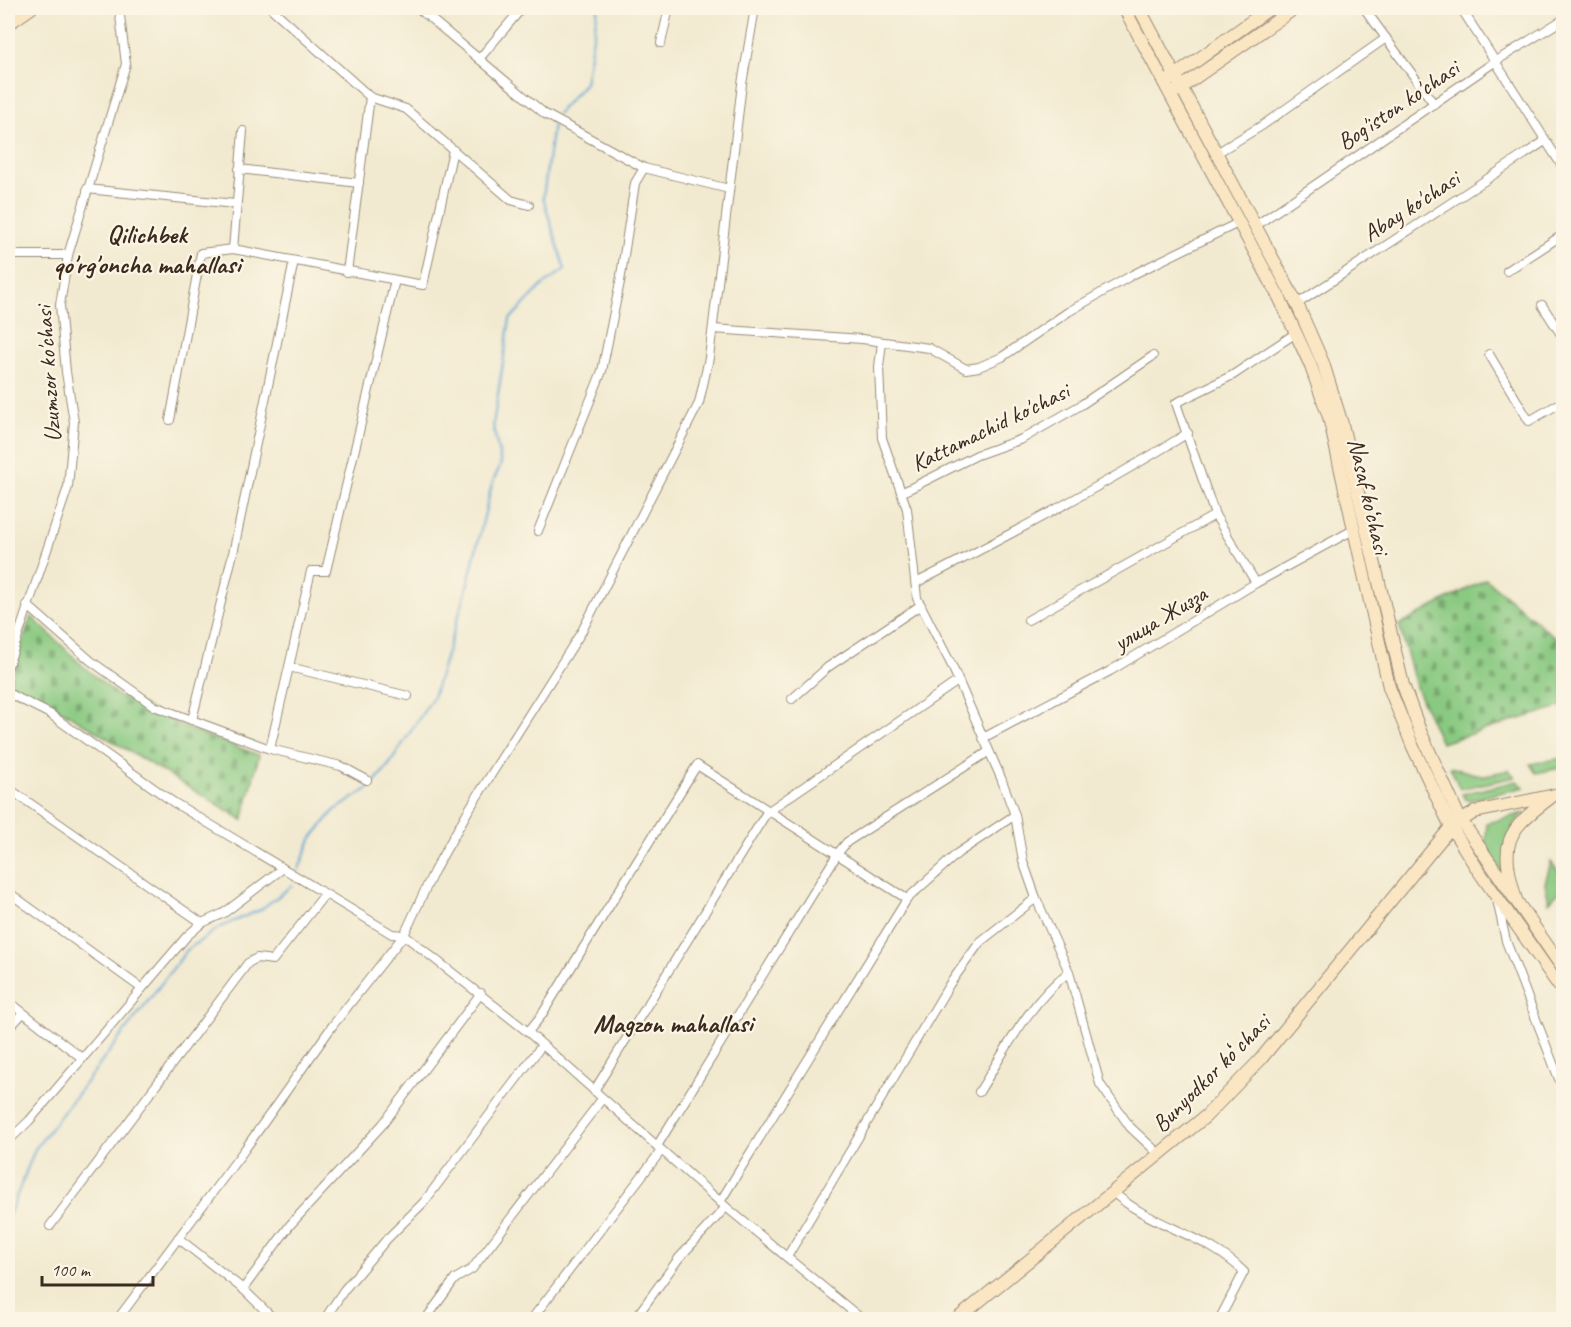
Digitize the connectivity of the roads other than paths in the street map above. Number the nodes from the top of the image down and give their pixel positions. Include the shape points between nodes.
1 (32, 8) edge
2 (119, 8) edge
3 (272, 8) edge
4 (419, 8) edge
5 (522, 8) edge
6 (669, 8) edge
7 (755, 8) edge
8 (1124, 8) edge
9 (1139, 8) edge
10 (1270, 8) edge
11 (1295, 8) edge
12 (1364, 8) edge
13 (1461, 8) edge
14 (16, 12) edge
15 (1563, 19) edge
16 (8, 24) edge
17 (1386, 38) junction
18 (661, 43) dead end
19 (479, 58) junction
20 (1496, 61) junction
21 (1178, 82) junction
22 (1167, 89) junction
23 (370, 97) junction
24 (1434, 104) junction
25 (243, 131) dead end
26 (1545, 141) junction
27 (453, 150) junction
28 (1215, 154) junction
29 (644, 168) junction
30 (239, 169) junction
31 (1563, 169) edge
32 (359, 183) junction
33 (87, 189) junction
34 (729, 189) junction
35 (235, 204) junction
36 (529, 205) dead end
37 (1240, 222) junction
38 (1256, 226) junction
39 (1563, 234) edge
40 (233, 249) junction
41 (8, 255) edge
42 (68, 255) junction
43 (294, 261) junction
44 (346, 272) junction
45 (1507, 272) dead end
46 (395, 280) junction
47 (1297, 304) junction
48 (1542, 305) dead end
49 (713, 329) junction
50 (1296, 333) junction
51 (1563, 339) edge
52 (882, 342) junction
53 (1489, 354) dead end
54 (1153, 356) dead end
55 (1563, 401) edge
56 (170, 420) dead end
57 (1188, 433) junction
58 (903, 492) junction
59 (1215, 515) junction
60 (1355, 529) junction
61 (538, 531) dead end
62 (916, 583) junction
63 (1256, 584) junction
64 (27, 605) junction
65 (921, 605) junction
66 (1028, 620) dead end
67 (8, 666) edge
68 (289, 667) junction
69 (958, 681) junction
70 (8, 693) edge
71 (408, 696) dead end
72 (792, 699) dead end
73 (192, 720) junction
74 (983, 738) junction
75 (270, 749) junction
76 (988, 752) junction
77 (367, 780) dead end
78 (8, 788) edge
79 (1559, 794) edge
80 (767, 812) junction
81 (1015, 815) junction
82 (1455, 823) junction
83 (838, 853) junction
84 (282, 869) junction
85 (8, 892) edge
86 (325, 894) junction
87 (1036, 898) junction
88 (907, 899) junction
89 (1497, 900) junction
90 (1519, 909) junction
91 (202, 923) junction
92 (404, 935) junction
93 (1563, 970) edge
94 (1069, 972) junction
95 (141, 988) junction
96 (481, 993) junction
97 (1563, 993) edge
98 (8, 1001) edge
99 (23, 1013) junction
100 (8, 1029) edge
101 (528, 1032) junction
102 (542, 1045) junction
103 (82, 1058) junction
104 (594, 1091) junction
105 (979, 1092) dead end
106 (1563, 1092) edge
107 (602, 1099) junction
108 (8, 1141) edge
109 (659, 1148) junction
110 (1160, 1155) junction
111 (1113, 1192) junction
112 (723, 1205) junction
113 (50, 1226) dead end
114 (178, 1238) junction
115 (787, 1257) junction
116 (243, 1289) junction
117 (117, 1320) edge
118 (275, 1320) edge
119 (324, 1320) edge
120 (425, 1320) edge
121 (531, 1320) edge
122 (634, 1320) edge
123 (863, 1320) edge
124 (956, 1320) edge
125 (1219, 1320) edge

1 - 14 main road
2 - 33 street, Uzumzor ko'chasi via 126,64
3 - 23 street
4 - 19 street
5 - 19 street
6 - 18 street
7 - 34 street
8 - 22 main road, Nasaf ko‘chasi
9 - 21 main road, Nasaf ko‘chasi
10 - 21 main road
11 - 21 main road
12 - 17 street
13 - 20 street
14 - 16 main road
15 - 20 street, Bog'iston ko'chasi
17 - 24 street
17 - 28 street
19 - 29 street via 545,114
20 - 24 street, Bog'iston ko'chasi
20 - 26 street
21 - 22 main road
21 - 28 main road, Nasaf ko‘chasi
22 - 37 main road, Nasaf ko‘chasi
23 - 27 street via 406,109
23 - 32 street
24 - 38 street, Bog'iston ko'chasi
25 - 30 street
26 - 31 street
26 - 47 street, Abay ko'chasi
27 - 36 street via 511,200
27 - 46 street via 423,285
28 - 38 main road, Nasaf ko‘chasi
29 - 34 street
29 - 61 street via 635,183 602,371
30 - 32 street
30 - 35 street
32 - 44 street
33 - 35 street
33 - 42 street, Uzumzor ko'chasi
34 - 49 street
35 - 40 street
37 - 50 main road, Nasaf ko‘chasi
37 - 52 street via 1134,274 1002,357 979,367 966,369 929,348
38 - 47 main road, Nasaf ko‘chasi
39 - 45 street
40 - 43 street
40 - 56 street via 201,252
41 - 42 street
42 - 64 street, Uzumzor ko'chasi via 60,305 74,444 68,487
43 - 44 street
43 - 73 street via 234,549
44 - 46 street
46 - 68 street via 326,571 311,571
47 - 82 main road, Nasaf ko‘chasi via 1323,363 1342,424 1403,685
48 - 51 street
49 - 52 street
49 - 92 street via 699,403 668,468 582,631 434,871
50 - 57 street via 1233,375 1176,403
50 - 60 main road, Nasaf ko‘chasi via 1329,417
52 - 58 street via 882,438
53 - 55 street via 1530,421
54 - 58 street, Kattamachid ko'chasi via 1022,439 977,455
57 - 59 street
57 - 62 street via 1042,518
58 - 62 street
59 - 63 street
59 - 66 street
60 - 63 street, улица Жизза
60 - 82 main road, Nasaf ko‘chasi via 1389,687 1409,737
62 - 65 street
63 - 74 street, улица Жизза via 1110,671
64 - 67 street, Uzumzor ko'chasi
64 - 73 street via 91,660 154,706
65 - 69 street
65 - 72 street via 828,667
68 - 71 street
68 - 75 street
69 - 74 street
69 - 80 street
70 - 84 street via 50,714 173,802
73 - 75 street
74 - 76 street
75 - 77 street via 341,766
76 - 81 street
76 - 83 street via 847,842
78 - 91 street
79 - 82 main road via 1475,812
79 - 90 main road via 1521,820 1509,838 1507,854
80 - 83 street
80 - 101 street via 697,765
80 - 104 street
81 - 87 street via 1023,861
81 - 88 street via 958,853
82 - 89 main road, Nasaf ko‘chasi
82 - 90 main road, Nasaf ko‘chasi
82 - 110 main road, Bunyodkor koʻchasi via 1260,1060 1206,1116
83 - 88 street
83 - 109 street
84 - 86 street
84 - 91 street via 224,914
85 - 95 street
86 - 92 street via 392,934
86 - 113 street via 273,960 257,958 248,963
87 - 94 street
87 - 115 street via 980,942 949,985
88 - 112 street
89 - 97 main road, Nasaf ko‘chasi
89 - 106 street via 1506,941
90 - 93 main road, Nasaf ko‘chasi
91 - 95 street
92 - 96 street
92 - 114 street via 333,1025
94 - 105 street via 1057,981 1020,1028
94 - 110 street via 1100,1084 1130,1127
95 - 103 street
96 - 101 street
96 - 116 street via 383,1124 290,1224
98 - 99 street
99 - 100 street
99 - 103 street
101 - 102 street
102 - 104 street
102 - 119 street via 424,1202 387,1239
103 - 108 street
104 - 107 street
107 - 109 street
107 - 120 street via 472,1269 455,1279
109 - 112 street
109 - 121 street
110 - 111 main road, Bunyodkor koʻchasi
111 - 124 main road, Bunyodkor koʻchasi
111 - 125 street via 1127,1205 1219,1250 1244,1272
112 - 115 street
112 - 122 street
114 - 116 street
114 - 117 street
115 - 123 street
116 - 118 street

